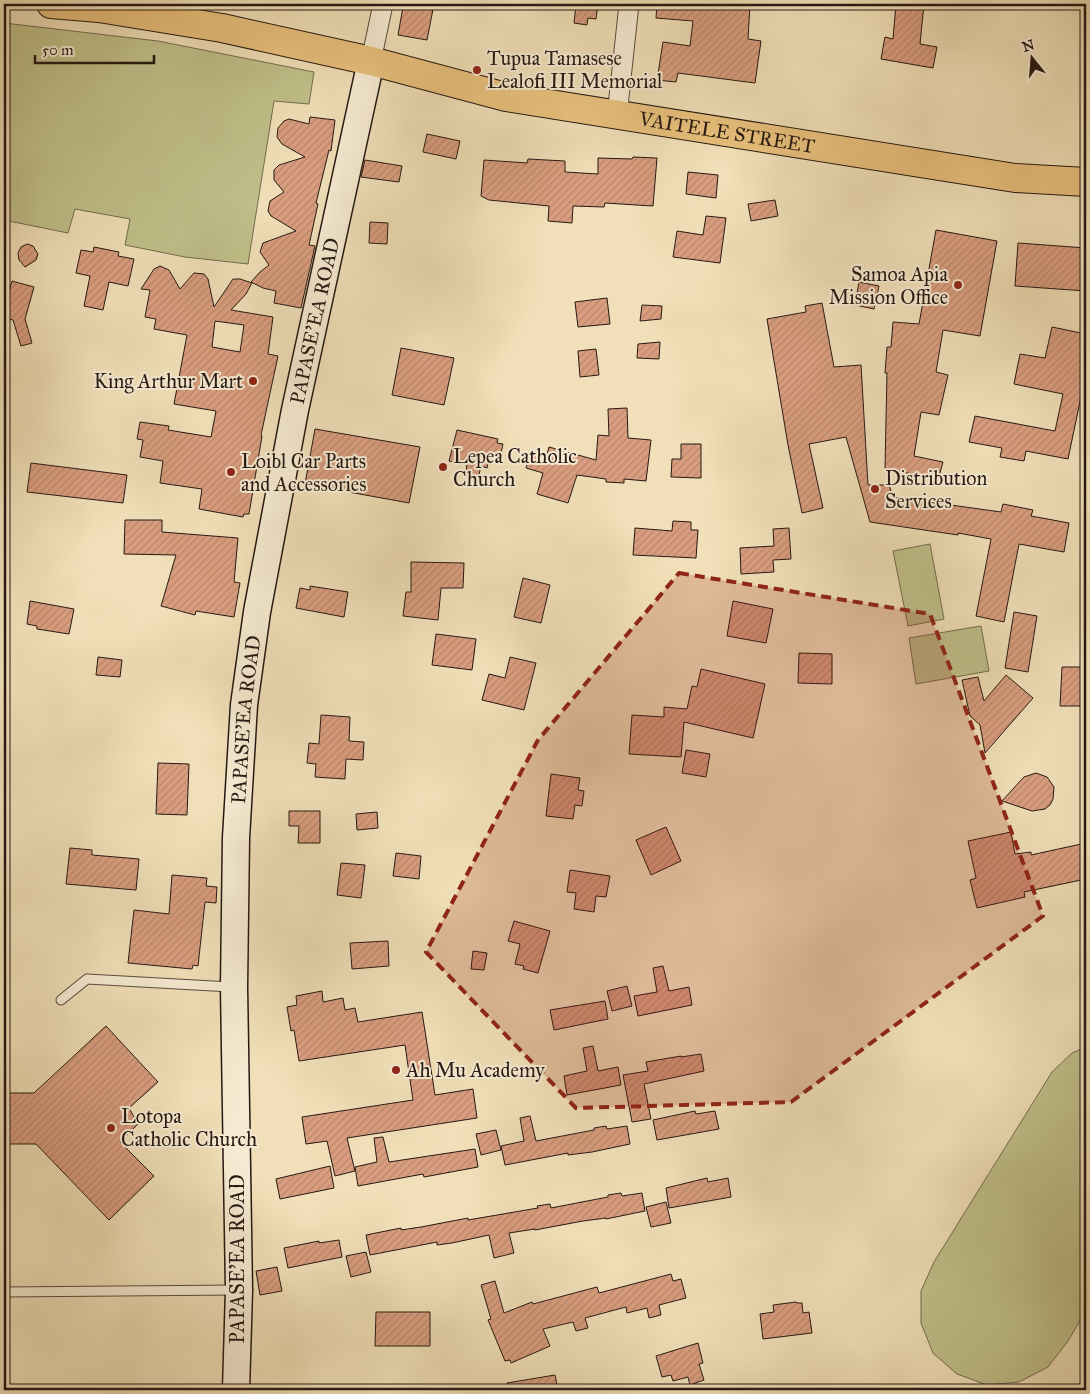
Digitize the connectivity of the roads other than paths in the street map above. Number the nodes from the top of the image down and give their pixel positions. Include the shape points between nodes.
1 (51, 4) edge
2 (383, 4) edge
3 (629, 4) edge
4 (371, 61) junction
5 (617, 116) junction
6 (1086, 182) edge
7 (234, 987) junction
8 (61, 1000) dead end
9 (239, 1290) junction
10 (4, 1292) edge
11 (236, 1390) edge

1 - 4 main road, VAITELE STREET via 99,8 222,28
2 - 4 street
3 - 5 street
4 - 5 main road, VAITELE STREET via 506,97
4 - 7 main road, PAPASE'EA ROAD via 295,410 244,705 236,838
5 - 6 main road, VAITELE STREET via 1015,178
7 - 8 lane via 87,979
7 - 9 main road, PAPASE'EA ROAD
9 - 10 lane
9 - 11 main road, PAPASE'EA ROAD

